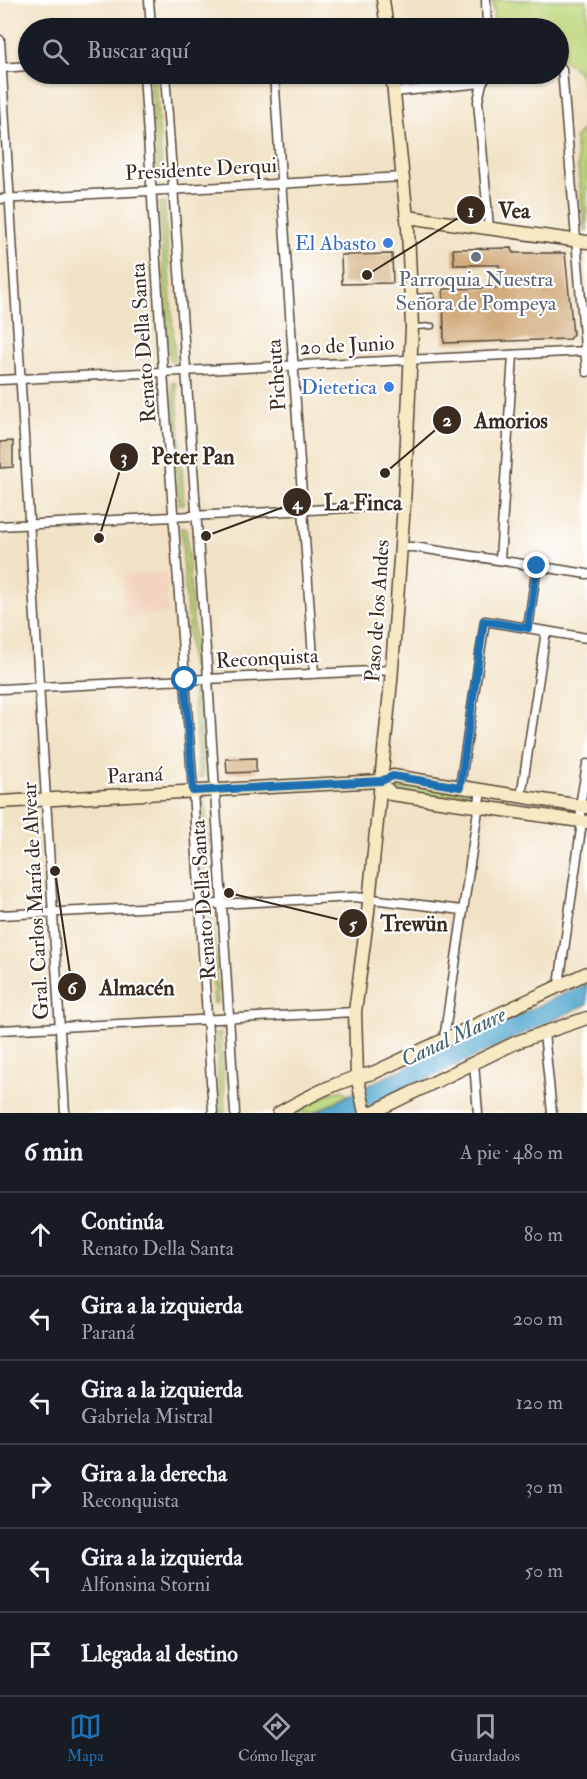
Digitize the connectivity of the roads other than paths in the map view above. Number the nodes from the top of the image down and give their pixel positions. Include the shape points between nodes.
1 (149, 0) edge
2 (383, 0) edge
3 (486, 0) edge
4 (150, 18) edge
5 (386, 18) edge
6 (487, 18) edge
7 (0, 40) edge
8 (18, 67) edge
9 (1, 68) edge
10 (145, 84) edge
11 (166, 84) edge
12 (275, 84) edge
13 (393, 84) edge
14 (472, 84) edge
15 (482, 84) edge
16 (562, 84) edge
17 (394, 92) junction
18 (403, 177) junction
19 (281, 184) junction
20 (174, 190) junction
21 (151, 192) junction
22 (0, 199) edge
23 (10, 199) junction
24 (407, 217) junction
25 (489, 228) junction
26 (581, 241) edge
27 (432, 296) dead end
28 (412, 297) junction
29 (432, 326) dead end
30 (412, 327) junction
31 (586, 351) edge
32 (513, 355) junction
33 (411, 360) junction
34 (293, 366) junction
35 (186, 371) junction
36 (163, 372) junction
37 (587, 372) edge
38 (21, 379) junction
39 (0, 380) edge
40 (404, 505) junction
41 (304, 510) junction
42 (196, 516) junction
43 (174, 517) junction
44 (30, 524) junction
45 (0, 526) edge
46 (401, 547) junction
47 (500, 560) junction
48 (537, 566) junction
49 (587, 574) edge
50 (528, 628) junction
51 (546, 631) junction
52 (587, 638) edge
53 (392, 670) junction
54 (314, 674) junction
55 (208, 678) junction
56 (185, 680) junction
57 (40, 687) junction
58 (0, 688) edge
59 (587, 764) edge
60 (381, 781) junction
61 (460, 787) junction
62 (214, 790) junction
63 (481, 790) junction
64 (193, 791) junction
65 (521, 796) junction
66 (47, 800) junction
67 (0, 802) edge
68 (478, 806) junction
69 (584, 807) edge
70 (585, 822) edge
71 (369, 898) junction
72 (221, 903) junction
73 (200, 904) junction
74 (462, 910) junction
75 (54, 912) junction
76 (0, 915) edge
77 (587, 973) edge
78 (559, 986) junction
79 (355, 1012) junction
80 (229, 1018) junction
81 (587, 1018) edge
82 (207, 1020) junction
83 (60, 1027) junction
84 (0, 1030) edge
85 (544, 1033) junction
86 (444, 1040) junction
87 (474, 1063) junction
88 (357, 1076) junction
89 (367, 1111) edge
90 (65, 1113) edge
91 (213, 1113) edge
92 (235, 1113) edge
93 (279, 1113) edge
94 (478, 1113) edge
95 (552, 1113) edge

1 - 4 street
2 - 5 street
3 - 6 street
7 - 9 street, Gral. Carlos María de Alvear
8 - 9 street
9 - 23 street, Gral. Carlos María de Alvear
10 - 21 street, Renato Della Santa
11 - 20 street, Renato Della Santa
12 - 19 street, Picheuta
13 - 17 street, Paso de los Andes
14 - 17 street
15 - 25 street via 478,101
16 - 26 street
17 - 18 street, Paso de los Andes
18 - 19 street, Presidente Derqui
18 - 24 street, Paso de los Andes
19 - 20 street, Presidente Derqui
19 - 34 street, Picheuta
20 - 21 street, Presidente Derqui
20 - 35 street, Renato Della Santa
21 - 23 street, Presidente Derqui
21 - 36 street, Renato Della Santa
22 - 23 street, Presidente Derqui
23 - 38 street, Gral. Carlos María de Alvear
24 - 25 street
24 - 28 street, Paso de los Andes
25 - 26 street
26 - 31 street
27 - 28 lane
28 - 30 street, Paso de los Andes
29 - 30 lane
30 - 33 street, Paso de los Andes
31 - 32 street, 20 de Junio
31 - 37 street
32 - 33 street, 20 de Junio
32 - 47 street
33 - 34 street, 20 de Junio
33 - 40 street, Paso de los Andes
34 - 35 street, 20 de Junio
34 - 41 street, Picheuta
35 - 36 street, 20 de Junio
35 - 42 street, Renato Della Santa
36 - 38 street, 20 de Junio
36 - 43 street, Renato Della Santa
38 - 39 street, 20 de Junio
38 - 44 street, Gral. Carlos María de Alvear
40 - 41 street
40 - 46 street, Paso de los Andes
41 - 42 street
41 - 54 street, Picheuta
42 - 43 street
42 - 55 street, Renato Della Santa
43 - 44 street
43 - 56 street, Renato Della Santa
44 - 45 street
44 - 57 street, Gral. Carlos María de Alvear
46 - 47 street
46 - 53 street, Paso de los Andes
47 - 48 street
48 - 49 street
48 - 50 street
50 - 51 street
50 - 61 street via 484,621
51 - 52 street
51 - 65 street
53 - 54 street, Reconquista
53 - 60 street, Paso de los Andes
54 - 55 street, Reconquista
55 - 56 street, Reconquista
55 - 62 street, Renato Della Santa
56 - 57 street, Reconquista
56 - 64 street, Renato Della Santa
57 - 58 street, Reconquista
57 - 66 street, Gral. Carlos María de Alvear
59 - 69 street
60 - 61 street, Paraná via 393,776
60 - 62 street, Paraná
60 - 68 street via 391,794
60 - 71 street, Paso de los Andes
61 - 63 street, Paraná
62 - 64 street, Paraná
62 - 72 street, Renato Della Santa
63 - 65 street, Paraná
63 - 68 street
64 - 66 street, Paraná
64 - 73 street, Renato Della Santa
65 - 69 street, Paraná
66 - 67 street, Paraná
66 - 75 street, Gral. Carlos María de Alvear
68 - 70 street
68 - 74 street
69 - 70 street
70 - 78 street
71 - 72 street
71 - 74 street
71 - 79 street, Paso de los Andes
72 - 73 street
72 - 80 street, Renato Della Santa
73 - 75 street
73 - 82 street, Renato Della Santa
74 - 86 street
75 - 76 street
75 - 83 street, Gral. Carlos María de Alvear
77 - 78 street
78 - 86 street
79 - 80 street
79 - 88 street, Paso de los Andes
80 - 82 street
80 - 92 street, Renato Della Santa
81 - 85 street
82 - 83 street
82 - 91 street, Renato Della Santa
83 - 84 street
83 - 90 street, Gral. Carlos María de Alvear
85 - 87 street
85 - 95 street
86 - 88 street via 374,1073
87 - 89 street
87 - 94 street
88 - 89 street, Paso de los Andes
88 - 93 street

